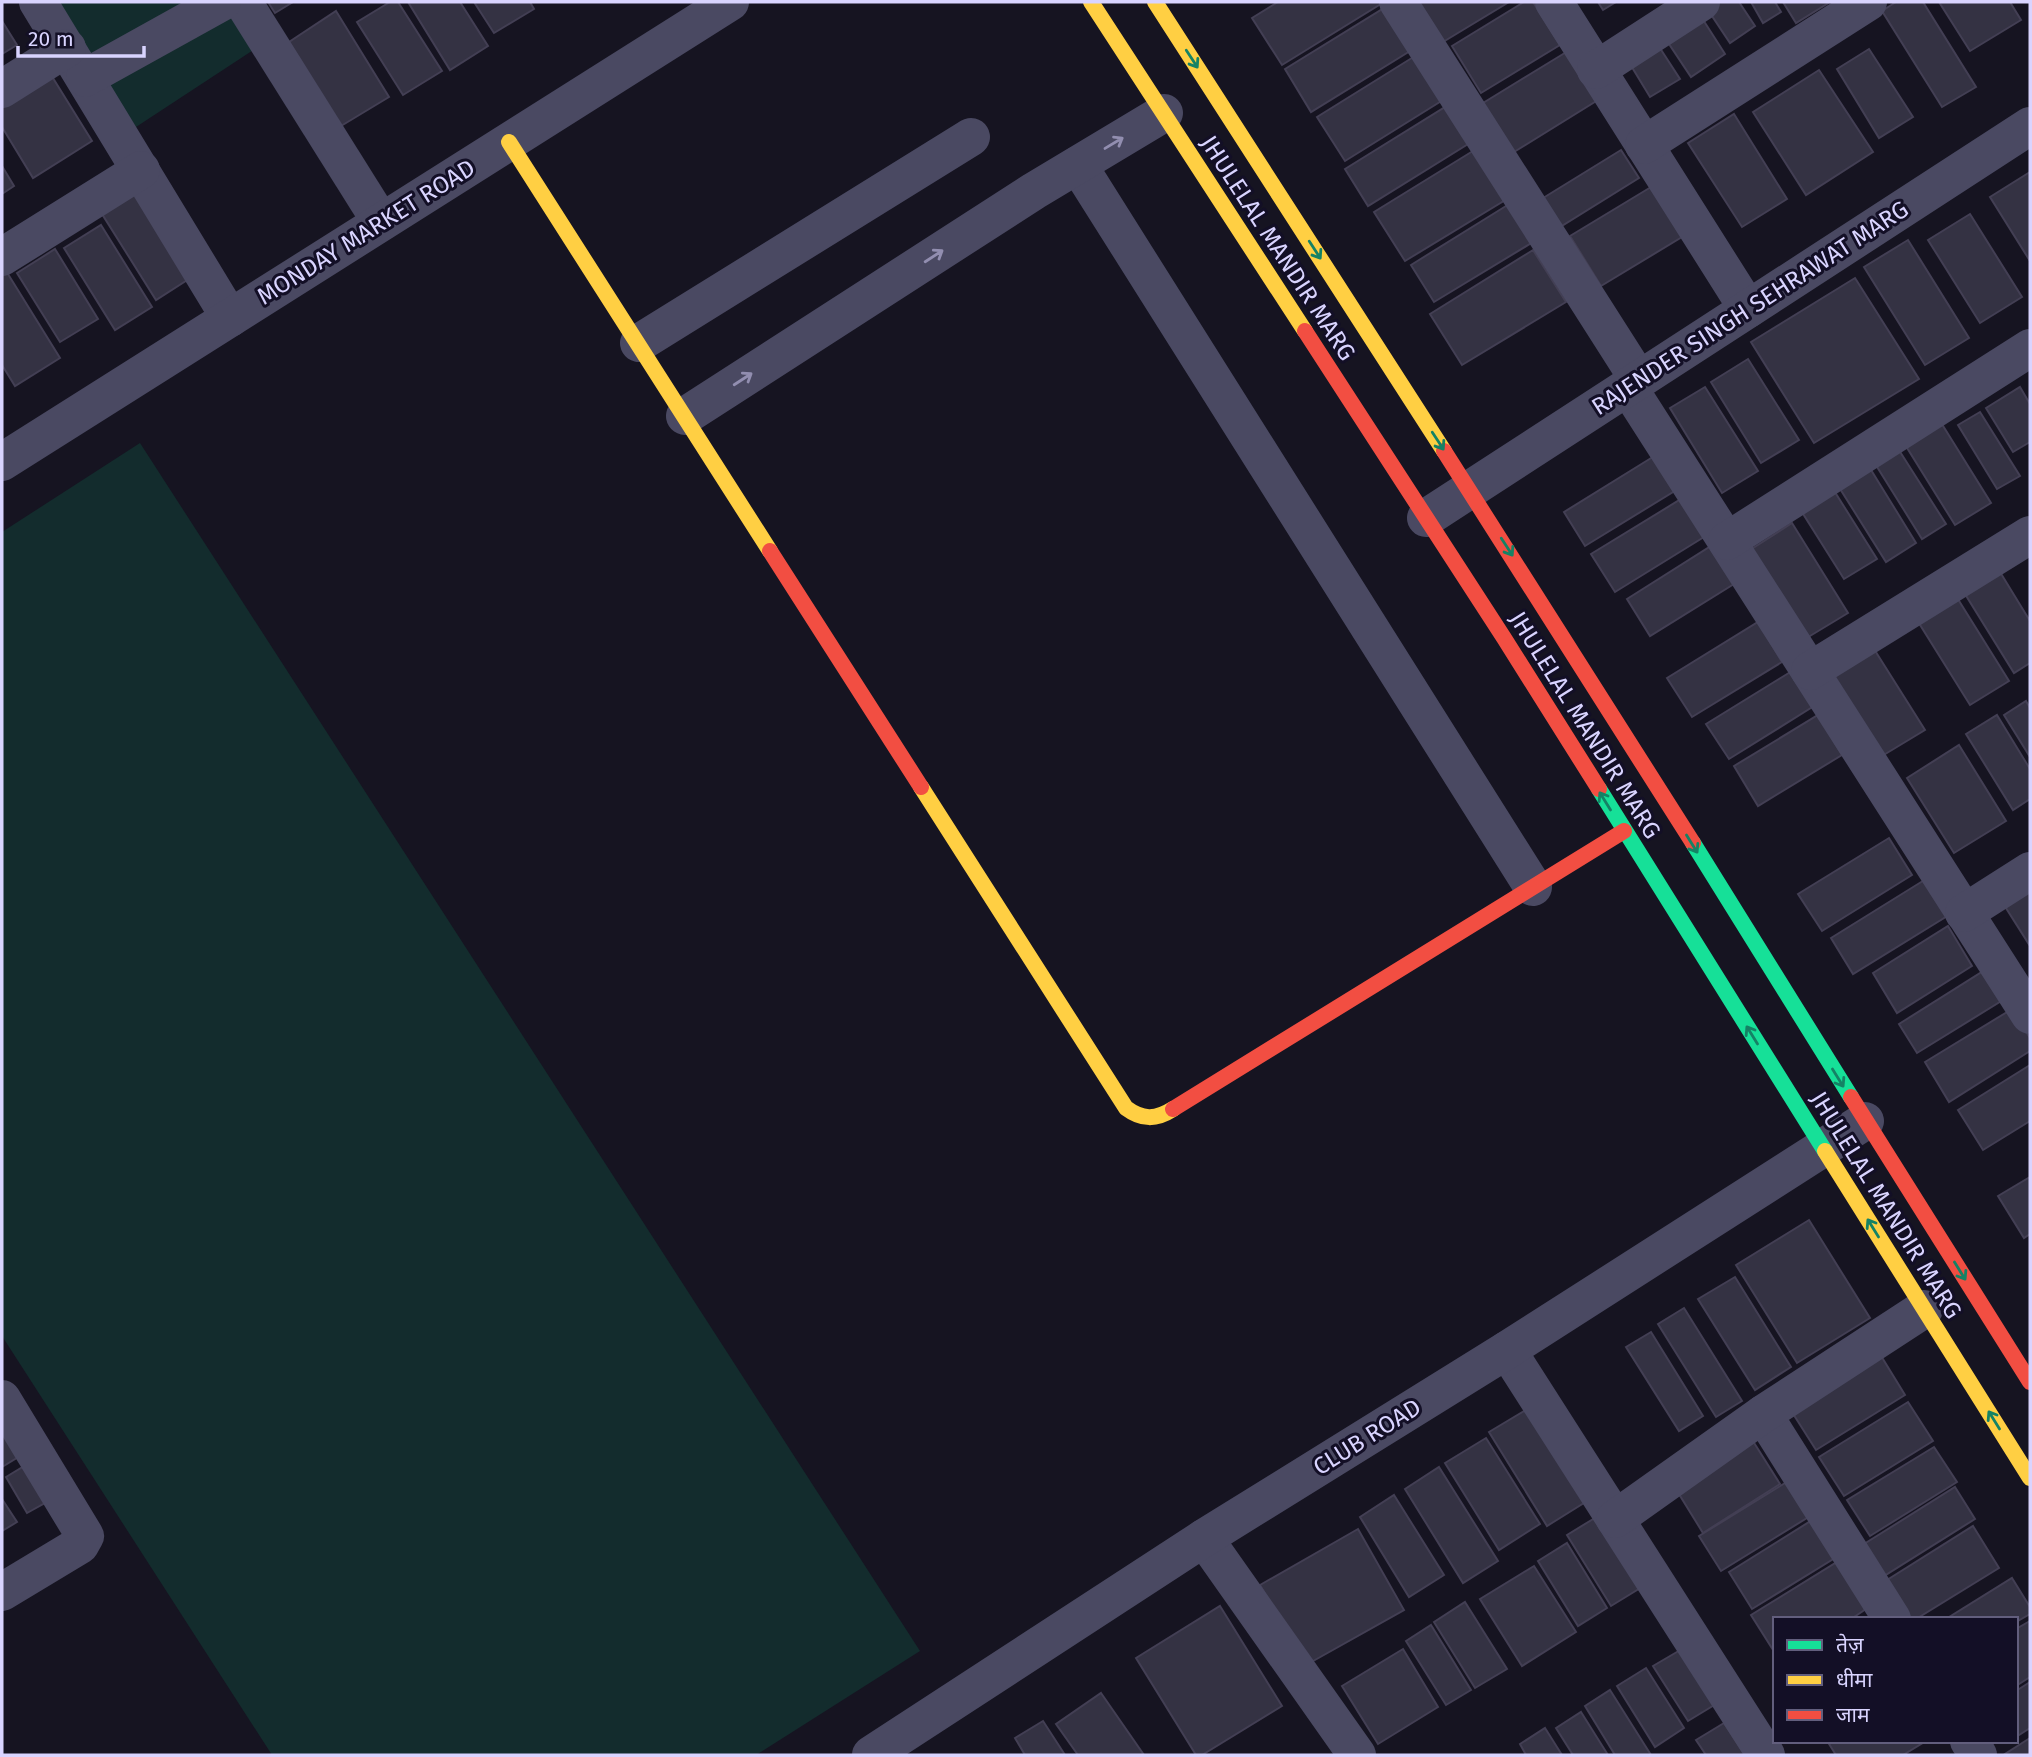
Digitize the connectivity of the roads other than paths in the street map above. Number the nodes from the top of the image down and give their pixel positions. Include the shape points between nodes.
1 (38, 2) edge
2 (222, 2) edge
3 (243, 2) edge
4 (730, 2) edge
5 (1091, 2) edge
6 (1155, 2) edge
7 (1398, 2) edge
8 (1554, 2) edge
9 (1701, 2) edge
10 (1868, 2) edge
11 (76, 63) junction
12 (1596, 70) junction
13 (2, 89) edge
14 (1164, 113) junction
15 (2030, 126) edge
16 (971, 137) dead end
17 (509, 142) junction
18 (1644, 145) junction
19 (1078, 165) junction
20 (141, 170) junction
21 (381, 222) junction
22 (2, 257) edge
23 (1748, 309) junction
24 (230, 318) junction
25 (639, 343) junction
26 (2030, 348) edge
27 (1634, 383) junction
28 (685, 416) junction
29 (2, 462) edge
30 (1470, 489) junction
31 (1426, 518) junction
32 (2030, 535) edge
33 (1727, 541) junction
34 (1810, 671) junction
35 (1624, 831) junction
36 (2030, 871) edge
37 (1533, 887) junction
38 (1964, 913) junction
39 (2030, 1015) edge
40 (1865, 1121) junction
41 (1822, 1147) junction
42 (1924, 1309) junction
43 (1507, 1350) junction
44 (2030, 1382) edge
45 (2, 1399) edge
46 (1763, 1413) junction
47 (2030, 1478) edge
48 (1615, 1519) junction
49 (1205, 1538) junction
50 (2, 1592) edge
51 (1891, 1617) edge
52 (871, 1755) edge
53 (1357, 1755) edge
54 (1766, 1755) edge

1 - 11 street
2 - 11 street
3 - 21 street
4 - 17 street, MONDAY MARKET ROAD
5 - 14 street, JHULELAL MANDIR MARG
6 -> 30 street, JHULELAL MANDIR MARG
7 - 27 street
8 - 12 street
9 - 12 street
10 - 18 street
11 - 13 street
11 - 20 street
12 - 18 street
19 -> 14 street
14 - 31 street, JHULELAL MANDIR MARG
15 - 23 street, RAJENDER SINGH SEHRAWAT MARG
16 - 25 street
17 - 21 street, MONDAY MARKET ROAD
17 - 25 street
18 - 23 street
28 -> 19 street
19 - 37 street
20 - 22 street
20 - 24 street
21 - 24 street, MONDAY MARKET ROAD
23 - 27 street, RAJENDER SINGH SEHRAWAT MARG
24 - 29 street, MONDAY MARKET ROAD
25 - 28 street
26 - 33 street
27 - 30 street, RAJENDER SINGH SEHRAWAT MARG
27 - 33 street
28 - 37 street via 1126,1108 1136,1117 1164,1115
30 - 31 street, RAJENDER SINGH SEHRAWAT MARG
30 -> 40 street, JHULELAL MANDIR MARG
35 -> 31 street, JHULELAL MANDIR MARG
32 - 34 street
33 - 34 street
34 - 38 street
35 - 37 street
41 -> 35 street, JHULELAL MANDIR MARG
36 - 38 street
38 - 39 street
40 - 41 street, CLUB ROAD
40 -> 44 street, JHULELAL MANDIR MARG
42 -> 41 street, JHULELAL MANDIR MARG
41 - 43 street, CLUB ROAD
42 - 46 street
47 -> 42 street, JHULELAL MANDIR MARG
43 - 48 street
43 - 49 street, CLUB ROAD
45 - 50 street via 85,1536 80,1545
46 - 48 street
46 - 51 street
48 - 54 street
49 - 52 street, CLUB ROAD
49 - 53 street

